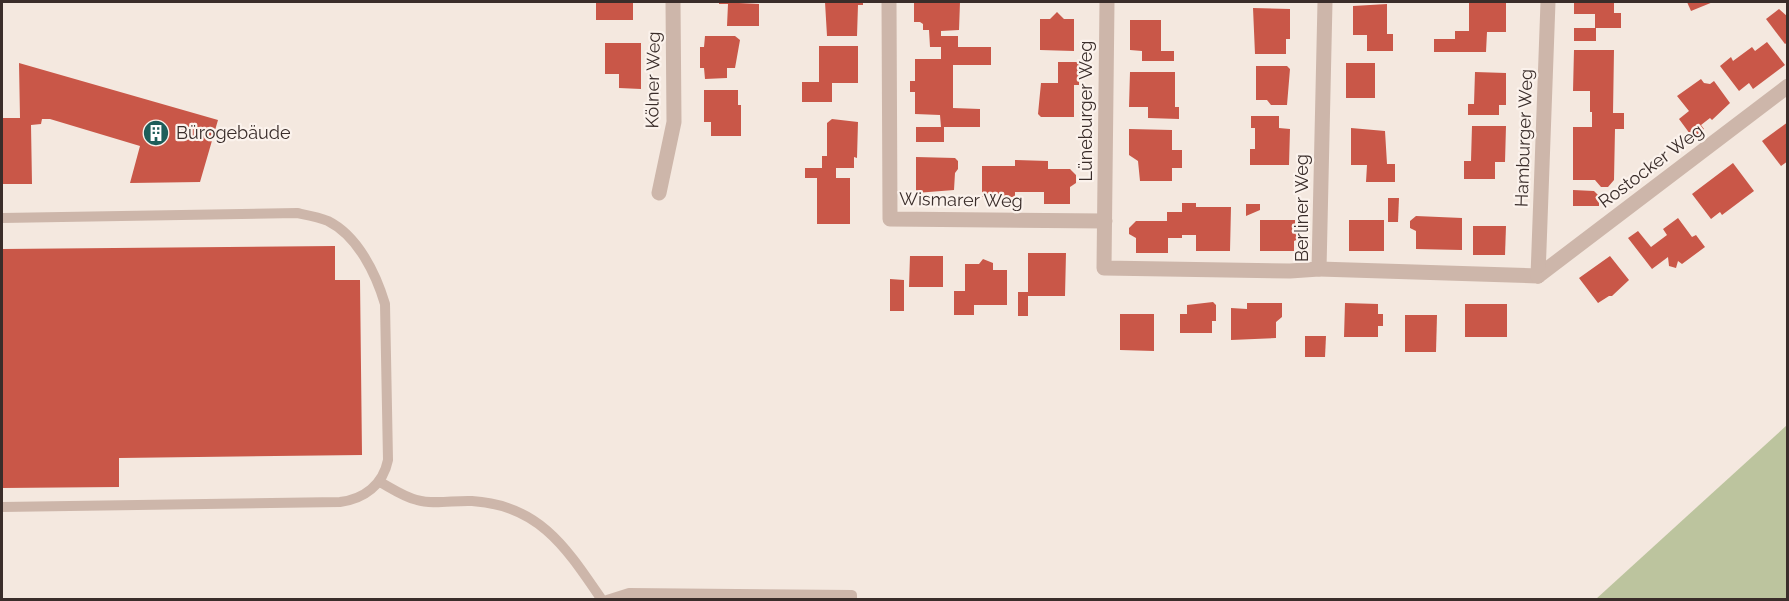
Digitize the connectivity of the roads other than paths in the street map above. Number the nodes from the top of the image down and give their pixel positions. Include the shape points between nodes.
1 (673, 2) edge
2 (889, 2) edge
3 (1107, 2) edge
4 (1324, 2) edge
5 (1548, 2) edge
6 (1788, 86) edge
7 (659, 193) dead end
8 (2, 218) edge
9 (1105, 221) junction
10 (1319, 269) junction
11 (1538, 276) junction
12 (380, 482) junction
13 (2, 507) edge
14 (602, 600) edge
15 (608, 600) edge
16 (852, 600) edge

1 - 7 street, Kölner Weg via 674,122
2 - 9 street, Wismarer Weg via 890,219
3 - 9 street, Lüneburger Weg
4 - 10 street, Berliner Weg
5 - 11 street, Hamburger Weg
6 - 11 street, Rostocker Weg
8 - 12 lane via 297,213 328,221 341,230 364,257 380,285 385,304 387,460
9 - 10 street via 1104,268
10 - 11 street, Berliner Weg
12 - 13 lane via 351,501 339,502
12 - 14 lane via 418,501 474,501 508,507 538,521 565,547
15 - 16 lane via 641,593 852,595

